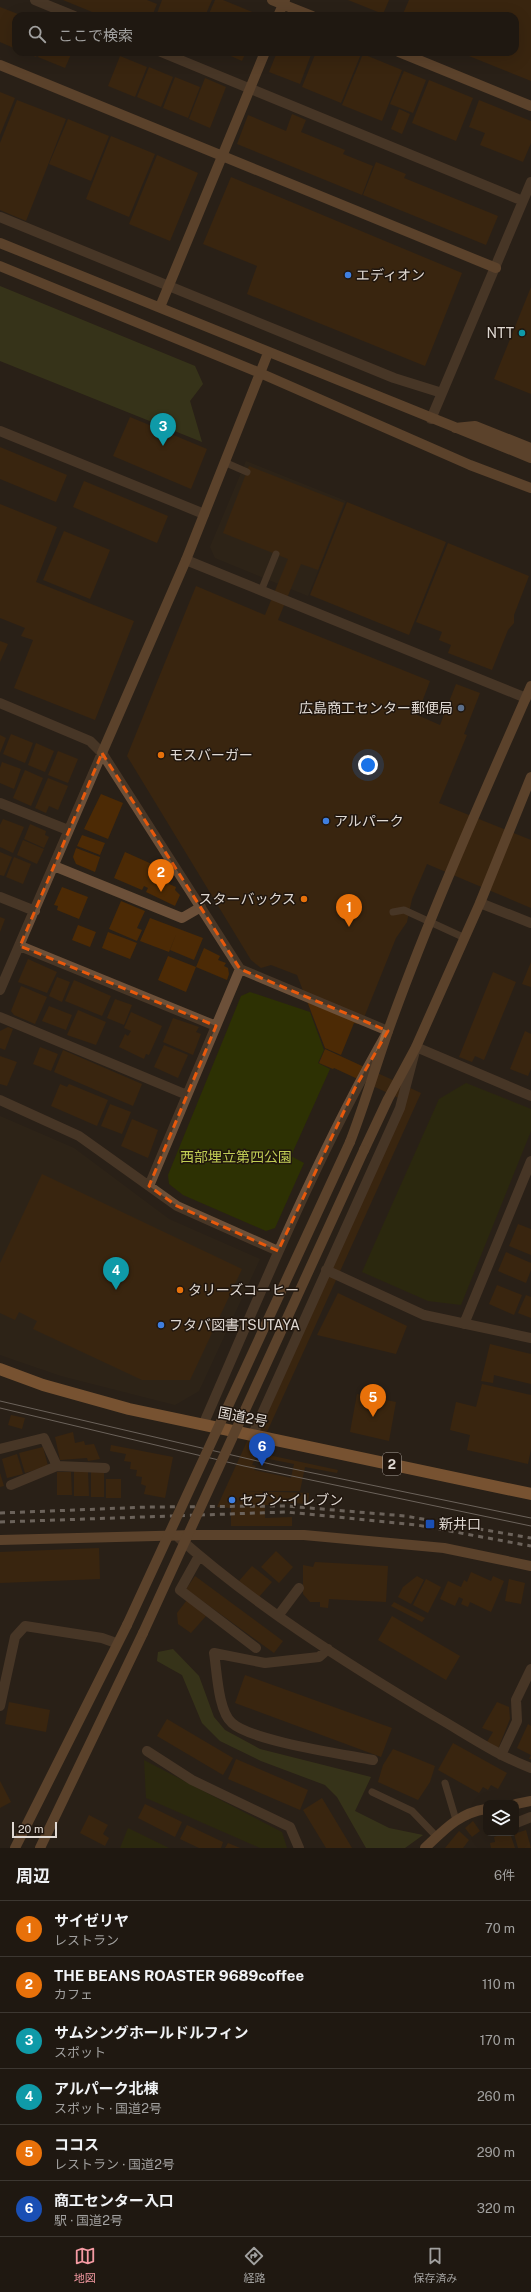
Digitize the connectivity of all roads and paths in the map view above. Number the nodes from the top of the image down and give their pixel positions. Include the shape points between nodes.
1 (35, 0) edge
2 (272, 0) edge
3 (284, 2) edge
4 (64, 12) edge
5 (280, 12) edge
6 (304, 12) edge
7 (171, 56) edge
8 (263, 56) edge
9 (409, 56) edge
10 (0, 65) edge
11 (251, 89) junction
12 (531, 106) edge
13 (223, 155) junction
14 (531, 182) edge
15 (523, 201) junction
16 (0, 217) edge
17 (0, 243) edge
18 (0, 266) edge
19 (496, 268) junction
20 (168, 286) junction
21 (160, 308) junction
22 (268, 353) junction
23 (260, 373) junction
24 (442, 393) junction
25 (431, 419) junction
26 (453, 428) junction
27 (0, 431) edge
28 (531, 448) edge
29 (531, 458) edge
30 (224, 462) junction
31 (470, 465) junction
32 (247, 472) dead end
33 (531, 488) edge
34 (531, 497) edge
35 (204, 514) junction
36 (276, 554) dead end
37 (186, 560) junction
38 (261, 591) junction
39 (531, 686) edge
40 (526, 698) junction
41 (0, 703) edge
42 (102, 753) junction
43 (531, 777) edge
44 (0, 803) edge
45 (68, 830) junction
46 (54, 866) junction
47 (0, 897) edge
48 (480, 903) junction
49 (201, 907) junction
50 (35, 911) junction
51 (393, 912) dead end
52 (431, 923) junction
53 (531, 923) edge
54 (465, 938) junction
55 (20, 946) junction
56 (240, 969) junction
57 (0, 990) edge
58 (0, 1017) edge
59 (216, 1026) junction
60 (388, 1031) junction
61 (416, 1047) junction
62 (187, 1095) junction
63 (531, 1096) edge
64 (0, 1100) edge
65 (531, 1161) edge
66 (149, 1186) junction
67 (278, 1251) junction
68 (326, 1270) junction
69 (464, 1324) junction
70 (531, 1338) edge
71 (0, 1369) edge
72 (202, 1425) junction
73 (253, 1434) junction
74 (0, 1449) edge
75 (57, 1466) junction
76 (105, 1468) dead end
77 (11, 1485) dead end
78 (531, 1494) edge
79 (177, 1535) junction
80 (0, 1540) edge
81 (199, 1556) junction
82 (531, 1566) edge
83 (299, 1588) dead end
84 (278, 1616) junction
85 (116, 1643) junction
86 (256, 1648) dead end
87 (328, 1649) junction
88 (531, 1669) edge
89 (0, 1706) edge
90 (147, 1751) dead end
91 (501, 1755) junction
92 (373, 1760) dead end
93 (531, 1768) edge
94 (445, 1783) dead end
95 (372, 1792) dead end
96 (531, 1802) edge
97 (519, 1804) edge
98 (483, 1810) edge
99 (531, 1817) edge
100 (456, 1820) junction
101 (519, 1822) edge
102 (437, 1837) junction
103 (14, 1848) edge
104 (40, 1848) edge
105 (299, 1848) edge
106 (425, 1848) edge

1 - 4 street
2 - 3 street
3 - 5 street
3 - 6 street
7 - 11 street
8 - 11 street
9 - 12 street
10 - 13 street
11 - 13 street
11 - 15 street
13 - 19 street
13 - 20 street
14 - 15 street
15 - 19 street
16 - 20 street
17 - 21 street
18 - 23 street
19 - 24 street
20 - 21 street
20 - 24 street via 394,378
21 - 22 street
22 - 23 street
22 - 25 street
23 - 30 street
23 - 31 street
24 - 25 street
25 - 26 street
26 - 28 street via 475,426
26 - 29 street
27 - 35 street
30 - 32 lane
30 - 35 street
31 - 33 street
31 - 34 street
35 - 37 street
36 - 38 lane
37 - 38 street
37 - 42 street
38 - 40 street
39 - 40 street
40 - 52 street
41 - 42 street via 90,741
42 - 45 street
42 - 49 street
43 - 48 street
44 - 45 street
45 - 46 street
46 - 49 street via 182,918
46 - 50 street
47 - 50 street
48 - 53 street
48 - 54 street
49 - 56 street
50 - 55 street
51 - 52 lane via 404,910
52 - 54 lane
52 - 60 street
54 - 61 street
55 - 57 street
55 - 59 street
56 - 59 street
56 - 60 street
58 - 62 street
59 - 62 street
60 - 67 street via 355,1088
60 - 85 street, bridge via 369,1093 350,1142 127,1625
61 - 63 street
61 - 68 street via 400,1108
61 - 104 street, bridge via 364,1150 144,1633
62 - 66 street
64 - 66 street via 79,1136
65 - 69 street
66 - 67 street via 177,1206
67 - 72 street
68 - 69 street via 424,1315
68 - 73 street
69 - 70 street
71 - 72 highway, 国道2号 / 2 via 43,1385
72 - 73 highway, 国道2号 / 2
73 - 78 highway, 国道2号 / 2
74 - 75 street via 44,1438
75 - 76 street
75 - 77 street
79 - 80 street
79 - 81 street
79 - 82 street via 304,1535 444,1548
81 - 84 street
81 - 86 street via 180,1590
83 - 84 street
84 - 87 street
85 - 89 street via 102,1638 25,1626 15,1637
85 - 103 street
87 - 91 street
87 - 92 street via 319,1657 265,1663 214,1653 222,1708 231,1723 255,1736
88 - 91 street via 516,1700 517,1721
90 - 105 street via 192,1780 290,1827
91 - 93 street
94 - 100 lane
95 - 102 lane via 412,1812
96 - 97 street
98 - 100 street via 468,1813
99 - 101 street
100 - 102 street
102 - 106 street

